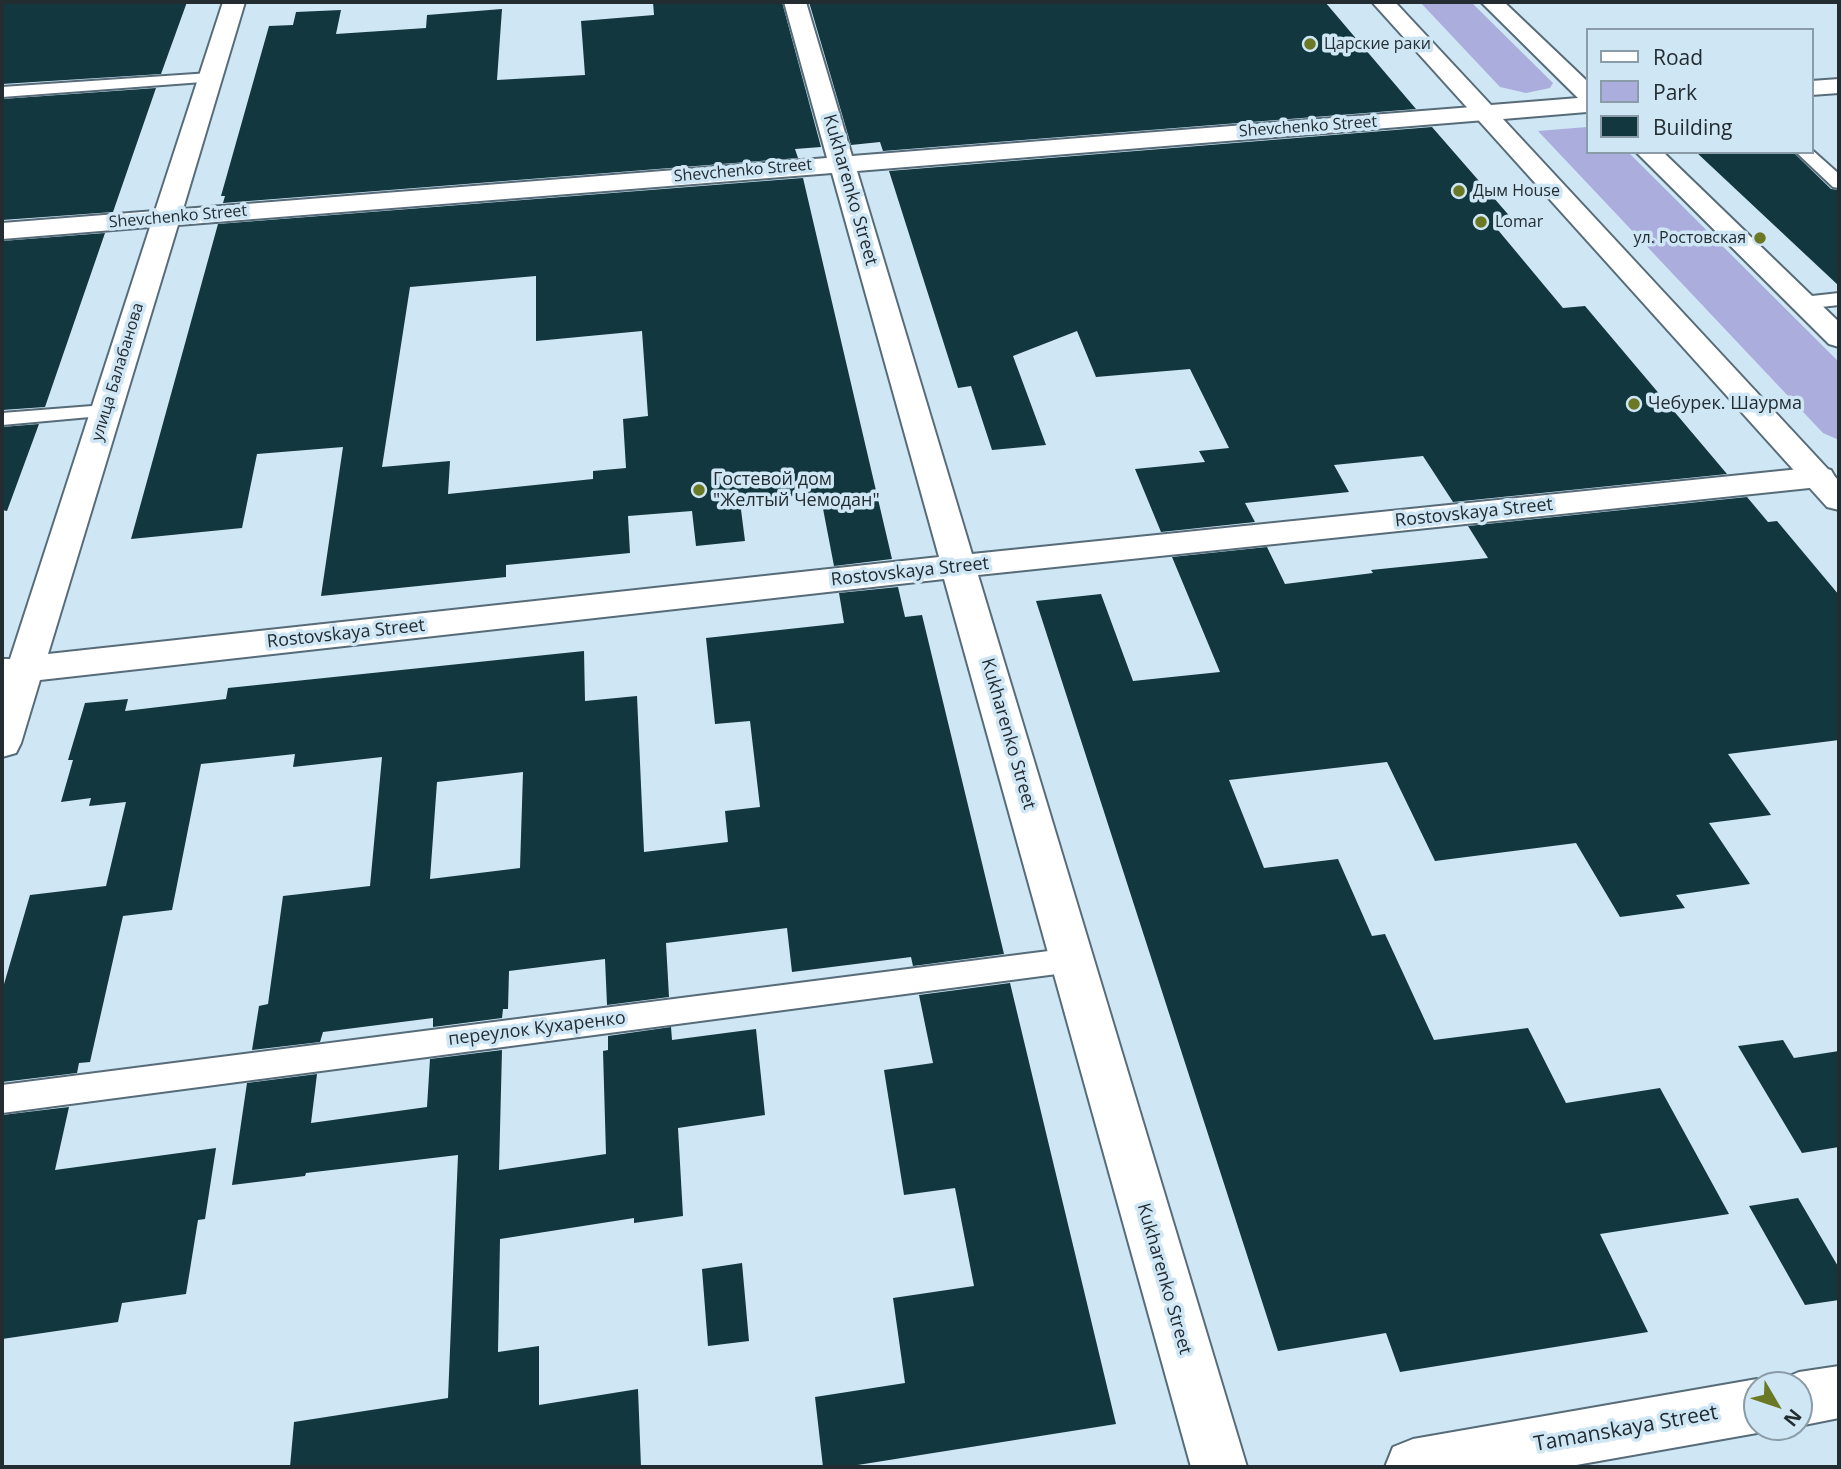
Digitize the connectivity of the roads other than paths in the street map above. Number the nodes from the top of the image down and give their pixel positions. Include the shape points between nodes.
1 (234, 2) edge
2 (795, 2) edge
3 (1383, 2) edge
4 (1492, 2) edge
5 (210, 78) junction
6 (1839, 86) edge
7 (1813, 88) edge
8 (2, 92) edge
9 (1586, 93) edge
10 (1586, 105) edge
11 (1485, 113) junction
12 (1650, 154) edge
13 (1806, 154) edge
14 (842, 163) junction
15 (1839, 183) edge
16 (166, 218) junction
17 (2, 231) edge
18 (1839, 299) edge
19 (1803, 303) junction
20 (1839, 338) edge
21 (106, 411) junction
22 (2, 419) edge
23 (1832, 484) edge
24 (960, 566) junction
25 (13, 671) edge
26 (2, 743) edge
27 (1072, 960) junction
28 (2, 1099) edge
29 (1839, 1392) edge
30 (1813, 1397) edge
31 (1743, 1408) edge
32 (1219, 1467) edge
33 (1413, 1467) edge

1 - 5 street, улица Балабанова
2 - 14 street, Kukharenko Street
3 - 11 street
4 - 9 street
5 - 8 lane
5 - 16 street, улица Балабанова
6 - 7 street
10 - 11 street, Shevchenko Street
11 - 14 street, Shevchenko Street
11 - 23 street
12 - 19 street
13 - 15 lane
14 - 16 street, Shevchenko Street
14 - 24 street, Kukharenko Street
16 - 17 street, Shevchenko Street
16 - 21 street, улица Балабанова
18 - 19 lane
19 - 20 street
21 - 22 lane
21 - 25 street, улица Балабанова
23 - 24 street, Rostovskaya Street
24 - 25 street, Rostovskaya Street
24 - 27 street, Kukharenko Street
25 - 26 street, улица Балабанова
27 - 28 lane, переулок Кухаренко
27 - 32 street, Kukharenko Street
29 - 30 street
31 - 33 street, Tamanskaya Street

